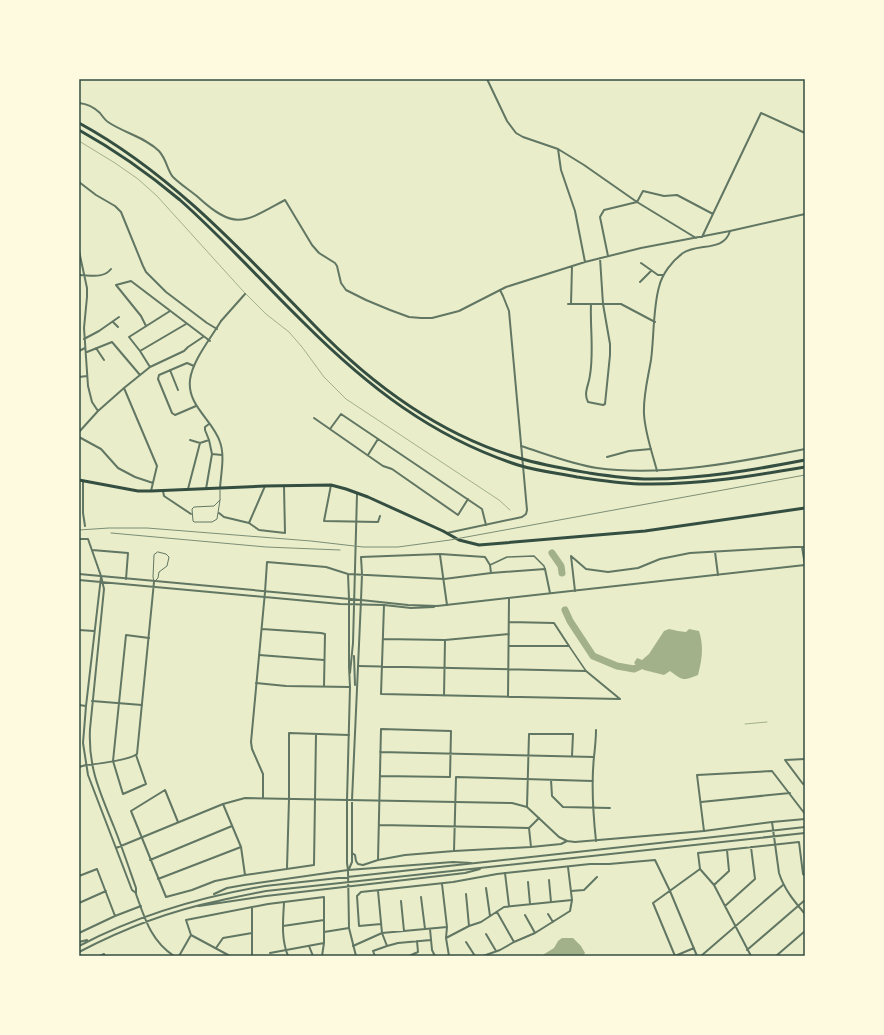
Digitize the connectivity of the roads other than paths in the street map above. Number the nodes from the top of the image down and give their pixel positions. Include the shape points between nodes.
1 (487, 79) edge
2 (79, 103) edge
3 (79, 124) edge
4 (79, 130) edge
5 (805, 134) edge
6 (558, 149) junction
7 (79, 182) edge
8 (637, 202) junction
9 (712, 214) junction
10 (805, 214) edge
11 (730, 231) junction
12 (702, 237) junction
13 (696, 238) junction
14 (79, 251) edge
15 (608, 256) junction
16 (600, 258) junction
17 (585, 262) junction
18 (641, 263) dead end
19 (572, 266) junction
20 (111, 269) dead end
21 (651, 271) junction
22 (79, 275) edge
23 (85, 275) junction
24 (663, 275) junction
25 (640, 282) dead end
26 (500, 290) junction
27 (245, 294) dead end
28 (591, 304) junction
29 (603, 304) junction
30 (170, 311) junction
31 (119, 317) dead end
32 (113, 322) junction
33 (655, 322) junction
34 (186, 324) junction
35 (146, 326) junction
36 (118, 327) dead end
37 (217, 329) junction
38 (203, 336) junction
39 (84, 339) junction
40 (210, 341) junction
41 (86, 348) junction
42 (96, 348) junction
43 (79, 351) edge
44 (140, 351) junction
45 (86, 352) junction
46 (104, 360) dead end
47 (194, 366) junction
48 (150, 367) junction
49 (170, 370) junction
50 (87, 376) junction
51 (140, 376) junction
52 (79, 377) edge
53 (124, 388) junction
54 (178, 390) dead end
55 (196, 406) junction
56 (98, 411) junction
57 (314, 418) dead end
58 (209, 424) junction
59 (330, 429) junction
60 (79, 432) edge
61 (79, 437) edge
62 (378, 439) junction
63 (190, 440) dead end
64 (209, 440) junction
65 (200, 443) junction
66 (521, 446) junction
67 (805, 448) edge
68 (651, 449) junction
69 (212, 454) junction
70 (222, 455) junction
71 (367, 455) junction
72 (607, 457) dead end
73 (805, 460) edge
74 (805, 467) edge
75 (656, 471) junction
76 (81, 480) edge
77 (153, 483) junction
78 (331, 485) junction
79 (265, 486) junction
80 (284, 486) junction
81 (188, 489) junction
82 (206, 489) junction
83 (220, 489) junction
84 (163, 491) junction
85 (151, 492) junction
86 (357, 493) junction
87 (468, 499) junction
88 (220, 500) junction
89 (805, 508) edge
90 (219, 513) junction
91 (191, 514) junction
92 (380, 516) dead end
93 (250, 523) junction
94 (486, 525) junction
95 (85, 526) dead end
96 (447, 533) junction
97 (79, 539) edge
98 (804, 547) edge
99 (92, 550) junction
100 (716, 552) junction
101 (440, 554) junction
102 (490, 565) junction
103 (805, 565) edge
104 (545, 569) junction
105 (491, 573) junction
106 (79, 574) edge
107 (348, 574) junction
108 (362, 574) junction
109 (718, 575) junction
110 (101, 576) junction
111 (126, 579) junction
112 (444, 579) junction
113 (79, 580) edge
114 (99, 582) junction
115 (154, 582) junction
116 (103, 583) junction
117 (154, 587) junction
118 (574, 591) junction
119 (265, 592) junction
120 (550, 594) junction
121 (264, 597) junction
122 (510, 598) junction
123 (349, 599) junction
124 (361, 600) junction
125 (349, 604) junction
126 (360, 605) junction
127 (384, 605) junction
128 (447, 605) junction
129 (437, 606) junction
130 (509, 622) junction
131 (262, 629) junction
132 (79, 630) edge
133 (94, 632) junction
134 (509, 634) junction
135 (149, 638) junction
136 (382, 639) junction
137 (445, 640) junction
138 (353, 643) junction
139 (509, 646) junction
140 (569, 646) junction
141 (259, 655) junction
142 (324, 660) junction
143 (358, 666) junction
144 (382, 666) junction
145 (445, 668) junction
146 (509, 668) junction
147 (586, 671) junction
148 (350, 676) junction
149 (256, 683) junction
150 (324, 686) junction
151 (350, 687) junction
152 (356, 692) junction
153 (444, 696) junction
154 (508, 697) junction
155 (92, 701) junction
156 (118, 703) junction
157 (79, 705) edge
158 (142, 705) junction
159 (86, 706) junction
160 (596, 730) dead end
161 (316, 734) junction
162 (349, 734) junction
163 (380, 752) junction
164 (451, 754) junction
165 (136, 755) junction
166 (528, 756) junction
167 (572, 756) junction
168 (594, 757) junction
169 (805, 758) edge
170 (112, 761) junction
171 (86, 765) junction
172 (92, 765) junction
173 (79, 767) edge
174 (380, 776) junction
175 (528, 779) junction
176 (551, 780) junction
177 (593, 781) junction
178 (805, 783) edge
179 (790, 793) junction
180 (264, 798) junction
181 (290, 798) junction
182 (315, 798) junction
183 (346, 800) junction
184 (352, 800) junction
185 (380, 801) junction
186 (456, 802) junction
187 (701, 802) junction
188 (223, 804) junction
189 (527, 807) junction
190 (593, 807) junction
191 (610, 808) dead end
192 (805, 814) edge
193 (539, 818) junction
194 (805, 819) edge
195 (178, 822) junction
196 (772, 822) junction
197 (379, 825) junction
198 (233, 826) junction
199 (455, 827) junction
200 (805, 827) edge
201 (529, 828) junction
202 (704, 831) junction
203 (805, 833) edge
204 (141, 837) junction
205 (567, 841) junction
206 (596, 841) junction
207 (121, 845) junction
208 (751, 846) junction
209 (775, 846) junction
210 (241, 847) junction
211 (531, 847) junction
212 (116, 848) junction
213 (727, 850) junction
214 (454, 851) junction
215 (352, 853) junction
216 (150, 860) junction
217 (378, 860) junction
218 (474, 863) junction
219 (568, 866) junction
220 (487, 867) junction
221 (287, 868) junction
222 (700, 869) junction
223 (348, 870) junction
224 (505, 873) junction
225 (245, 875) junction
226 (79, 876) edge
227 (805, 876) edge
228 (597, 877) dead end
229 (158, 879) junction
230 (549, 880) dead end
231 (528, 882) dead end
232 (442, 884) junction
233 (714, 884) junction
234 (784, 885) junction
235 (348, 888) junction
236 (486, 888) dead end
237 (106, 891) junction
238 (378, 891) junction
239 (571, 891) junction
240 (670, 891) junction
241 (136, 894) junction
242 (466, 894) dead end
243 (211, 896) junction
244 (421, 897) dead end
245 (572, 900) junction
246 (805, 900) edge
247 (401, 901) dead end
248 (551, 902) junction
249 (284, 903) junction
250 (79, 904) edge
251 (530, 904) junction
252 (141, 906) junction
253 (195, 906) junction
254 (509, 906) junction
255 (724, 906) junction
256 (798, 906) junction
257 (252, 908) junction
258 (496, 912) junction
259 (548, 914) dead end
260 (805, 914) edge
261 (524, 915) dead end
262 (115, 916) junction
263 (490, 916) junction
264 (324, 920) junction
265 (553, 922) junction
266 (381, 924) junction
267 (283, 926) junction
268 (469, 926) junction
269 (447, 927) junction
270 (736, 927) junction
271 (349, 928) junction
272 (425, 929) junction
273 (430, 929) junction
274 (805, 931) edge
275 (324, 932) junction
276 (404, 932) junction
277 (79, 933) edge
278 (252, 933) junction
279 (382, 933) junction
280 (535, 933) junction
281 (486, 934) dead end
282 (191, 935) junction
283 (446, 938) junction
284 (90, 940) junction
285 (431, 940) junction
286 (79, 942) edge
287 (417, 942) junction
288 (466, 942) dead end
289 (514, 942) junction
290 (324, 943) junction
291 (79, 946) edge
292 (309, 946) junction
293 (353, 946) junction
294 (387, 946) junction
295 (216, 948) junction
296 (694, 948) junction
297 (286, 950) junction
298 (748, 950) junction
299 (496, 951) junction
300 (79, 953) edge
301 (270, 953) dead end
302 (100, 956) edge
303 (105, 956) edge
304 (174, 956) edge
305 (179, 956) edge
306 (230, 956) edge
307 (252, 956) edge
308 (288, 956) edge
309 (313, 956) edge
310 (322, 956) edge
311 (356, 956) edge
312 (375, 956) edge
313 (408, 956) edge
314 (435, 956) edge
315 (449, 956) edge
316 (475, 956) edge
317 (484, 956) edge
318 (675, 956) edge
319 (697, 956) edge
320 (701, 956) edge
321 (751, 956) edge
322 (776, 956) edge

1 - 6 street via 512,129 523,137
2 - 26 street via 90,106 108,122 151,144 163,155 172,176 224,217 231,220 247,219 285,200 312,245 337,266 342,286 366,300 409,317 432,318 459,311
3 - 73 main road via 116,145 176,190 217,226 346,357 419,412 467,438 498,452 530,461 570,470 647,479 698,477
4 - 74 main road via 128,160 179,200 369,384 412,415 468,446 532,469 633,484 706,481
5 - 9 street via 761,113
6 - 8 street
6 - 17 street via 561,170 575,211
7 - 37 street via 121,212 143,266 155,281
8 - 9 street via 643,191 664,196 673,194
8 - 13 street
8 - 15 street via 604,210 600,217
9 - 12 street
10 - 11 street
11 - 12 street
11 - 24 street via 724,241 690,249
12 - 13 street
13 - 15 street
14 - 23 street
15 - 16 street
16 - 17 street
16 - 29 street
17 - 19 street
18 - 21 street
19 - 26 street
19 - 28 street via 570,304
20 - 23 street via 99,276
21 - 24 street
21 - 25 street
22 - 23 street
23 - 39 street via 87,297
24 - 33 street via 658,291
26 - 66 street via 509,311
27 - 37 street
28 - 29 street
28 - 29 street via 592,365 585,392 588,402 603,405 606,404 610,355
29 - 33 street via 621,304
30 - 34 street
30 - 35 street
30 - 35 street via 131,281 116,285
31 - 32 street
32 - 36 street
32 - 39 street
33 - 68 street via 644,405
34 - 38 street
34 - 44 street
35 - 44 street via 129,337
37 - 40 street
38 - 40 street
38 - 48 street via 184,350
39 - 41 street
40 - 47 street
41 - 43 street
41 - 45 street
42 - 45 street
42 - 46 street
42 - 51 street via 112,342
44 - 48 street
45 - 50 street
47 - 49 street via 187,363
47 - 55 street via 190,387
48 - 51 street
49 - 54 street
49 - 55 street via 159,375 158,379 172,413 175,415
50 - 52 street
50 - 56 street via 90,397
51 - 53 street
53 - 56 street
53 - 77 street via 157,466
55 - 58 street
56 - 60 street
57 - 59 street
58 - 64 street via 205,430
58 - 70 street via 218,436
59 - 62 street via 341,414
59 - 71 street
61 - 77 street via 100,449 118,468
62 - 71 street
62 - 87 street
63 - 65 street
64 - 65 street
64 - 69 street
65 - 81 street
66 - 75 street via 598,468
66 - 94 street via 527,510 525,516
67 - 75 street via 760,458
68 - 72 street
68 - 75 street
69 - 70 street
69 - 82 street
70 - 83 street
71 - 87 street via 382,466 392,469 458,515
76 - 85 main road
76 - 95 street
77 - 85 street
78 - 80 main road
78 - 86 main road
78 - 92 street via 324,520 378,522
79 - 80 main road
79 - 83 main road
79 - 93 street
80 - 93 street via 285,533 258,530
81 - 82 main road
81 - 84 main road
82 - 83 main road
83 - 88 lane
84 - 85 main road
84 - 91 street via 164,496
86 - 96 main road
86 - 138 street
87 - 94 street via 482,509
88 - 90 lane
88 - 91 lane via 214,506 194,507
89 - 96 main road via 645,531 493,545 466,543
90 - 91 lane via 214,522 194,522
90 - 93 street via 224,517
94 - 96 street
97 - 99 street via 88,539
98 - 100 street
98 - 103 street
99 - 110 street
99 - 111 street via 128,553
100 - 109 street
100 - 118 street via 690,553 660,559 638,568 608,572 586,568 571,556
101 - 102 street via 485,557
101 - 108 street via 361,558
101 - 112 street
102 - 104 street via 507,557 534,556
102 - 105 street
103 - 109 street
104 - 105 street
104 - 120 street
105 - 112 street
106 - 110 street
107 - 108 street
107 - 119 street via 326,567 267,562
107 - 123 street
108 - 112 street
108 - 124 street
109 - 118 street
110 - 111 street
110 - 114 street
110 - 116 street
111 - 115 street
112 - 128 street
113 - 114 street
114 - 116 street
114 - 133 street
115 - 115 lane via 154,555 158,552 166,554 169,557 167,566 159,572
115 - 117 street
115 - 119 street
116 - 117 street
116 - 155 street
117 - 121 street
117 - 135 street
118 - 120 street
119 - 121 street
119 - 123 street
120 - 122 street
121 - 125 street
121 - 131 street
122 - 128 street
122 - 130 street
123 - 124 street
123 - 125 street
124 - 126 street
124 - 129 street via 408,606
125 - 126 street
125 - 148 street
126 - 127 street
126 - 143 street
127 - 129 street via 411,608
127 - 136 street
128 - 129 street
130 - 134 street
130 - 140 street via 554,623
131 - 141 street
131 - 142 street via 323,633
132 - 133 street
133 - 159 street
134 - 137 street
134 - 139 street
135 - 156 street via 126,635
135 - 158 street
136 - 137 street
136 - 144 street
137 - 145 street
138 - 148 street
138 - 152 street
139 - 140 street
139 - 146 street
140 - 147 street
141 - 142 street
141 - 149 street
142 - 150 street
143 - 144 street
143 - 152 street
144 - 145 street
144 - 153 street via 381,694
145 - 146 street
145 - 153 street
146 - 147 street
146 - 154 street
147 - 154 street via 620,699
148 - 151 street
149 - 150 street
149 - 180 street via 251,746 263,774
150 - 151 street
151 - 162 street
152 - 184 street
153 - 154 street
155 - 156 street
155 - 172 street via 89,740
156 - 158 street
156 - 170 street
157 - 159 street
158 - 165 street
159 - 171 street via 83,743
160 - 168 street
161 - 162 street
161 - 181 street via 289,733
161 - 182 street
162 - 183 street
163 - 164 street
163 - 164 street via 381,729 388,729 451,731
163 - 174 street
164 - 166 street
164 - 174 street via 450,777
165 - 170 street
165 - 170 street via 146,784 123,794
166 - 167 street
166 - 167 street via 529,734 573,734
166 - 175 street
167 - 168 street
168 - 177 street
169 - 178 street via 785,760 803,784
170 - 172 street
171 - 172 street
171 - 173 street
171 - 212 street
172 - 207 street
174 - 185 street
175 - 176 street
175 - 186 street via 456,777
175 - 189 street
176 - 177 street
176 - 190 street via 552,796 562,807
177 - 190 street
179 - 187 street
179 - 187 street via 772,771 697,774
179 - 192 street
180 - 181 street
180 - 188 street via 245,798
181 - 182 street
181 - 221 street
182 - 183 street
182 - 221 street via 314,865
183 - 184 street
183 - 223 street
184 - 185 street
184 - 215 street
185 - 186 street
185 - 197 street
186 - 189 street via 512,803
186 - 199 street
187 - 202 street
188 - 195 street
188 - 198 street
189 - 193 street
190 - 191 street
190 - 206 street
193 - 201 street
193 - 205 street
194 - 196 street
195 - 204 street
195 - 204 street via 165,790 131,811
196 - 202 street
196 - 209 street
197 - 199 street
197 - 217 street
198 - 210 street
198 - 216 street
199 - 201 street
199 - 214 street
200 - 218 street
201 - 211 street
202 - 206 street
203 - 220 street
204 - 207 street
204 - 216 street
205 - 206 street
205 - 211 street
207 - 212 street
207 - 241 street
208 - 209 street
208 - 213 street
208 - 255 street via 755,879
209 - 227 street via 799,842
209 - 234 street via 779,873
210 - 225 street
210 - 229 street
211 - 214 street
212 - 241 street via 132,890
213 - 222 street via 698,853
213 - 233 street via 729,871
214 - 217 street
215 - 217 street via 358,864
215 - 223 street via 352,862
216 - 229 street
218 - 223 street via 453,862
218 - 243 street via 265,886
219 - 224 street
219 - 239 street
219 - 240 street via 655,860
220 - 235 street via 465,873
220 - 253 street via 284,889
221 - 225 street
222 - 233 street
222 - 240 street
223 - 235 street
223 - 243 street via 228,888
224 - 232 street
224 - 254 street
225 - 229 street via 215,881 169,897 165,896
226 - 237 street via 97,869
228 - 239 street via 584,890
230 - 248 street
231 - 251 street
232 - 238 street
232 - 269 street
233 - 255 street
234 - 256 street
234 - 270 street
235 - 253 street
235 - 271 street
236 - 263 street
237 - 250 street
237 - 262 street
238 - 266 street
238 - 266 street via 361,892 358,896 359,926
239 - 245 street
240 - 296 street
240 - 318 street via 653,903
241 - 252 street
242 - 268 street
243 - 284 street via 140,918
244 - 272 street
245 - 248 street
245 - 265 street via 570,911
246 - 256 street
247 - 276 street
248 - 251 street
249 - 257 street
249 - 264 street via 324,898
249 - 267 street
251 - 254 street
252 - 262 street
252 - 304 street via 159,944
253 - 300 street via 134,926
254 - 258 street
255 - 270 street
256 - 260 street
256 - 298 street
257 - 278 street
257 - 282 street via 186,920
258 - 263 street
258 - 289 street
259 - 265 street
261 - 280 street
262 - 277 street
263 - 268 street
264 - 267 street
264 - 275 street
265 - 280 street
266 - 279 street
267 - 297 street
268 - 283 street
269 - 273 street
269 - 283 street
270 - 298 street
270 - 320 street
271 - 275 street
271 - 293 street
272 - 273 street
272 - 276 street
273 - 285 street
274 - 322 street
275 - 290 street
276 - 279 street
278 - 295 street via 222,938
278 - 307 street
279 - 293 street
279 - 294 street
280 - 289 street
281 - 299 street
282 - 295 street
282 - 305 street
283 - 315 street
284 - 286 street
284 - 291 street
285 - 287 street
285 - 314 street
287 - 294 street
287 - 313 street via 418,952
288 - 316 street
289 - 299 street
290 - 292 street
290 - 310 street
292 - 297 street
292 - 309 street
293 - 311 street
294 - 312 street via 373,951
295 - 306 street
296 - 318 street
296 - 319 street
297 - 301 street
297 - 308 street
298 - 321 street
299 - 317 street
302 - 303 street

